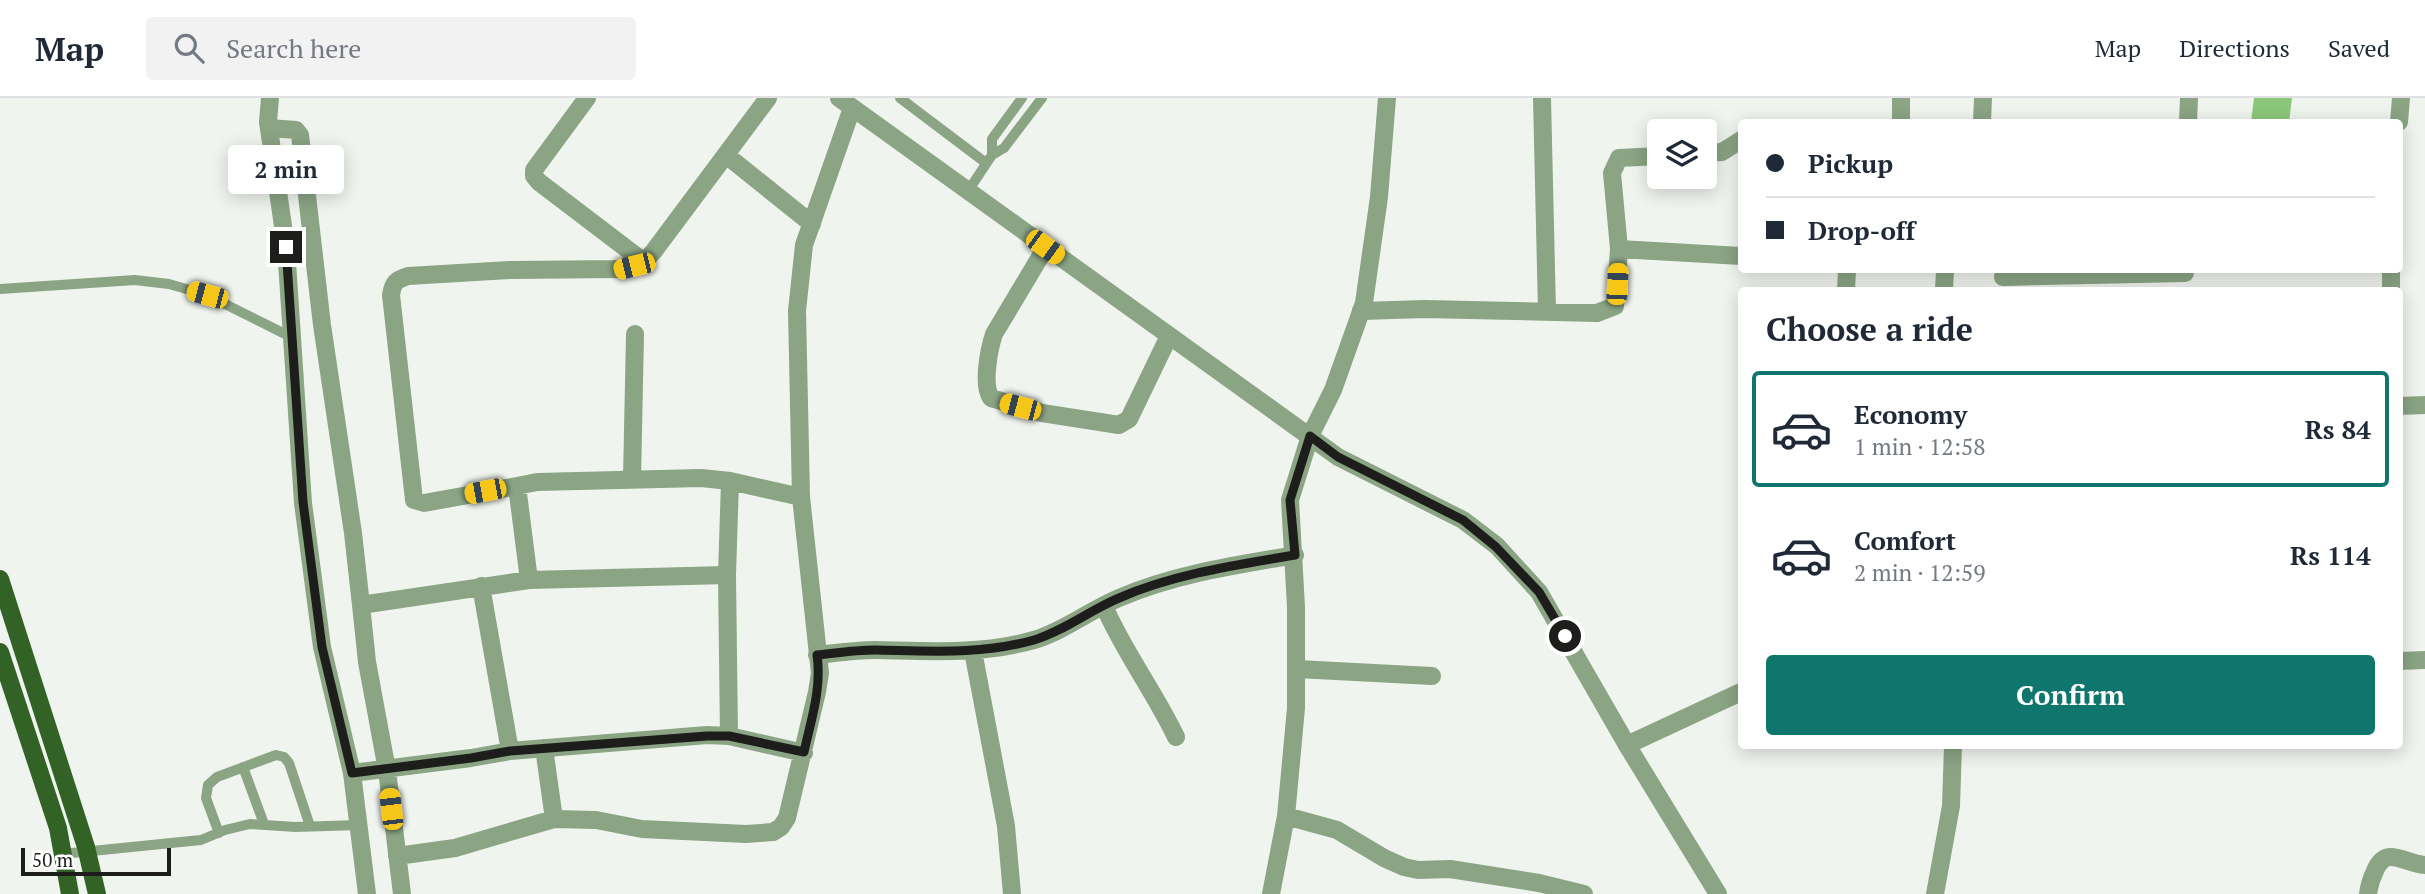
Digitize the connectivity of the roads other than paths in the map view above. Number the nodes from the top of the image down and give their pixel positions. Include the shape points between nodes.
1 (270, 98) edge
2 (587, 98) edge
3 (768, 98) edge
4 (900, 98) edge
5 (1022, 98) edge
6 (1042, 98) edge
7 (1387, 98) edge
8 (1542, 98) edge
9 (1901, 98) edge
10 (1983, 98) edge
11 (2189, 98) edge
12 (2400, 98) edge
13 (846, 103) edge
14 (1901, 119) edge
15 (1982, 119) edge
16 (2188, 119) edge
17 (2399, 119) edge
18 (282, 128) junction
19 (1738, 142) edge
20 (1717, 152) edge
21 (726, 155) junction
22 (1647, 156) edge
23 (989, 159) junction
24 (968, 191) junction
25 (812, 224) junction
26 (1045, 247) junction
27 (1619, 249) junction
28 (1738, 256) edge
29 (644, 262) junction
30 (2003, 277) dead end
31 (2185, 278) edge
32 (0, 289) edge
33 (1361, 311) junction
34 (1547, 312) junction
35 (635, 334) dead end
36 (1169, 335) junction
37 (291, 337) junction
38 (2425, 405) edge
39 (2403, 406) edge
40 (1310, 436) junction
41 (632, 479) junction
42 (730, 481) junction
43 (517, 486) junction
44 (801, 497) junction
45 (1295, 555) junction
46 (727, 575) junction
47 (0, 579) edge
48 (529, 580) junction
49 (481, 586) junction
50 (361, 606) junction
51 (1104, 606) junction
52 (973, 651) junction
53 (0, 652) edge
54 (817, 655) junction
55 (2425, 660) edge
56 (2403, 661) edge
57 (1297, 669) junction
58 (1432, 676) dead end
59 (37, 691) junction
60 (1738, 693) edge
61 (16, 700) junction
62 (729, 736) junction
63 (1175, 737) dead end
64 (1627, 745) junction
65 (544, 748) junction
66 (1953, 749) edge
67 (510, 751) junction
68 (804, 752) junction
69 (243, 767) junction
70 (371, 771) junction
71 (1286, 816) junction
72 (554, 819) junction
73 (264, 824) junction
74 (360, 825) junction
75 (310, 826) junction
76 (219, 833) junction
77 (87, 852) junction
78 (62, 854) junction
79 (397, 856) junction
80 (2425, 865) edge
81 (70, 894) edge
82 (97, 894) edge
83 (368, 894) edge
84 (402, 894) edge
85 (1012, 894) edge
86 (1271, 894) edge
87 (1584, 894) edge
88 (1716, 894) edge
89 (1935, 894) edge
90 (2368, 894) edge

1 - 18 street
2 - 29 street via 534,176
3 - 21 street
4 - 23 lane
5 - 23 lane via 992,139
6 - 23 lane via 1004,148
7 - 33 street via 1379,197
8 - 34 street
9 - 14 street
10 - 15 street
11 - 16 street
12 - 17 street
13 - 24 street
13 - 25 street
18 - 37 street
18 - 50 street via 300,135 303,149
19 - 20 street
21 - 25 street
21 - 29 street
22 - 27 street via 1619,158 1612,173
23 - 24 lane
24 - 26 street
25 - 44 street via 804,245 797,311
26 - 36 street
26 - 36 street via 989,347 986,388 991,398 1042,413 1119,425 1129,419
27 - 28 street
27 - 34 street via 1615,306 1597,313
29 - 43 street via 621,269 408,276 392,285 414,500 424,503
30 - 31 street
32 - 37 lane via 135,280 169,284 207,295
33 - 34 street
33 - 40 street via 1333,390
35 - 41 street
36 - 40 street
37 - 70 street via 303,502 322,647
38 - 39 street
40 - 45 street via 1290,500
40 - 64 street via 1338,457 1463,520 1496,547 1539,592
41 - 42 street
41 - 43 street
42 - 44 street
42 - 46 street
43 - 48 street
44 - 54 street
45 - 51 street via 1170,582
45 - 57 street
46 - 48 street
46 - 62 street
47 - 59 main road
48 - 49 street
49 - 50 street
49 - 67 street
50 - 70 street
51 - 52 street via 1034,640
51 - 63 street
52 - 54 street via 872,650
52 - 85 street via 1006,826
53 - 61 main road
54 - 68 street via 820,673
55 - 56 street
57 - 58 street
57 - 71 street
59 - 61 main road
59 - 77 main road
60 - 64 street
61 - 78 main road via 58,828
62 - 65 street
62 - 68 street
64 - 88 street
65 - 67 street
65 - 72 street
66 - 89 street via 1951,806
67 - 70 street
68 - 72 street via 787,818 773,832 642,829 596,820
69 - 73 lane
69 - 75 lane via 276,755 285,757
69 - 76 lane via 208,785 206,798
70 - 74 street
70 - 79 street
71 - 86 street
71 - 87 street via 1337,830 1404,867 1450,869
72 - 79 street via 455,848
73 - 75 lane
73 - 76 lane
74 - 75 lane
74 - 83 street
76 - 77 lane via 201,841
77 - 78 lane
77 - 82 main road
78 - 81 main road
79 - 84 street
80 - 90 street via 2384,857

